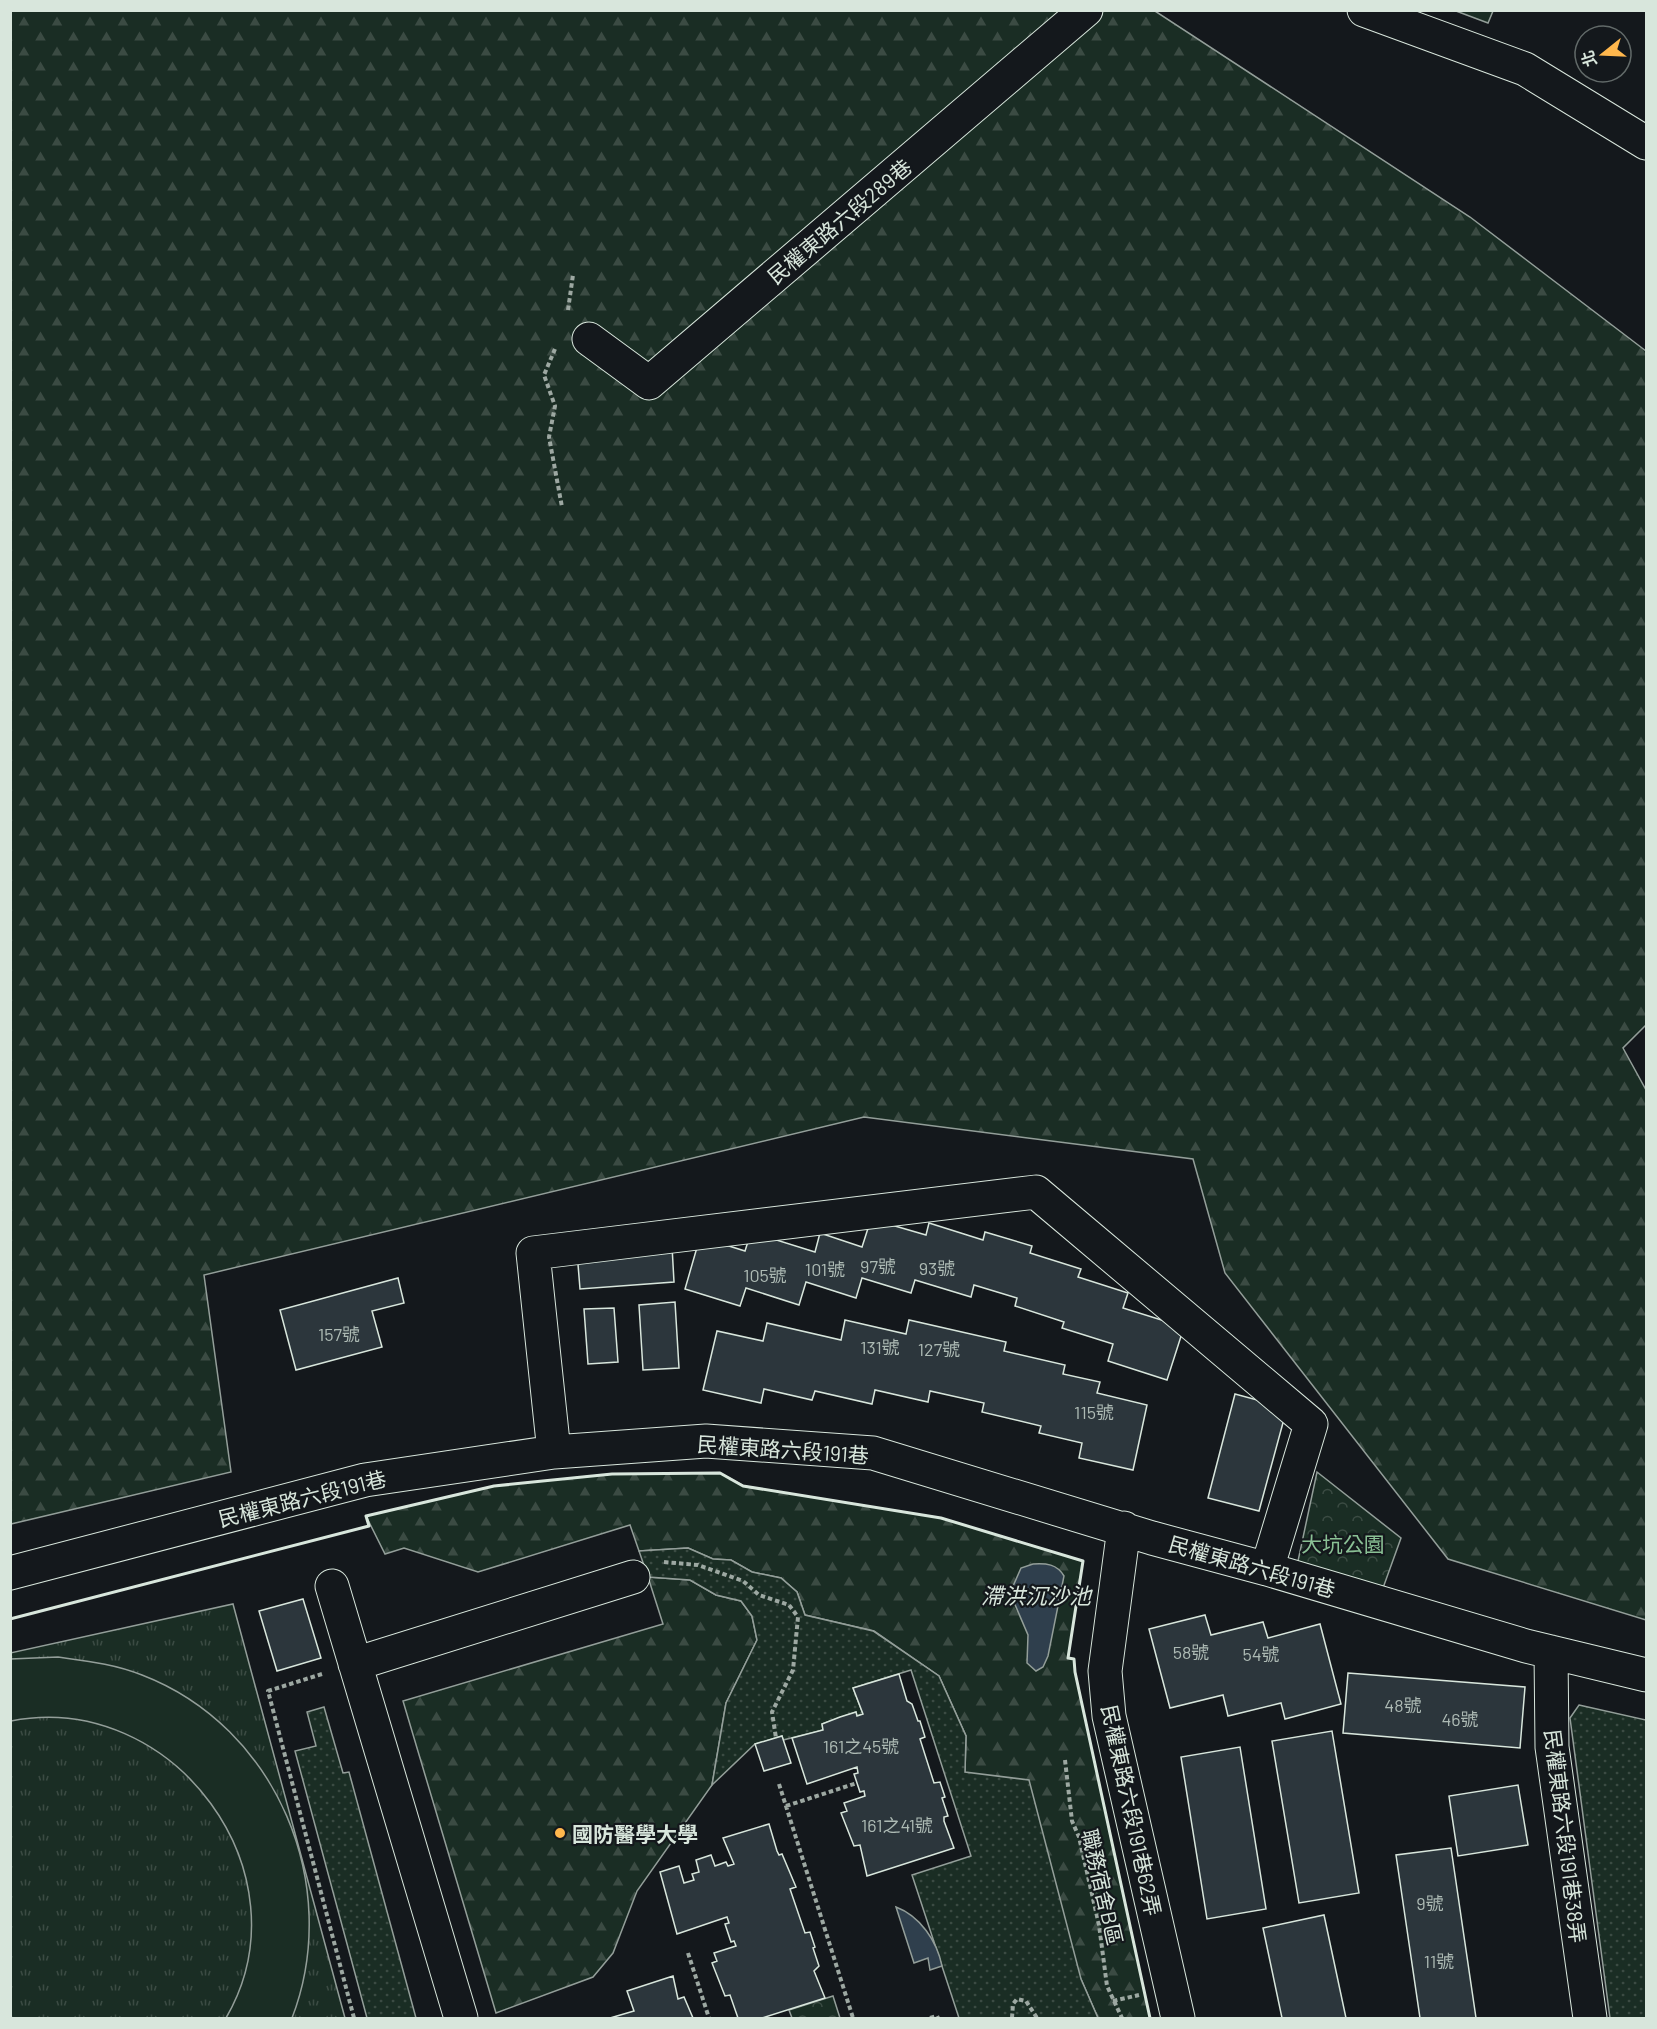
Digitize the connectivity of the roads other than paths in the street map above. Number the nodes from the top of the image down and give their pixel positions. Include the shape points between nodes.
1 (1086, 10) edge
2 (1364, 10) edge
3 (1647, 143) edge
4 (571, 331) road end
5 (554, 1452) junction
6 (1124, 1528) junction
7 (1267, 1569) junction
8 (10, 1573) edge
9 (633, 1577) road end
10 (332, 1586) dead end
11 (1551, 1652) junction
12 (356, 1664) junction
13 (1647, 1675) edge
14 (461, 2019) edge
15 (1178, 2019) edge
16 (1590, 2019) edge

1 - 4 street, 民權東路六段289巷 via 649,383
2 - 3 street via 1526,69
5 - 6 street, 民權東路六段191巷 via 706,1441 873,1454
5 - 7 street via 533,1253 1036,1192 1311,1424
5 - 8 street, 民權東路六段191巷 via 365,1480
6 - 7 street, 民權東路六段191巷
6 - 15 street, 民權東路六段191巷62弄 via 1105,1671 1109,1716
7 - 11 street, 民權東路六段191巷
9 - 12 street
10 - 12 street
11 - 13 street, 民權東路六段191巷
11 - 16 street, 民權東路六段191巷38弄 via 1552,1747
12 - 14 street

